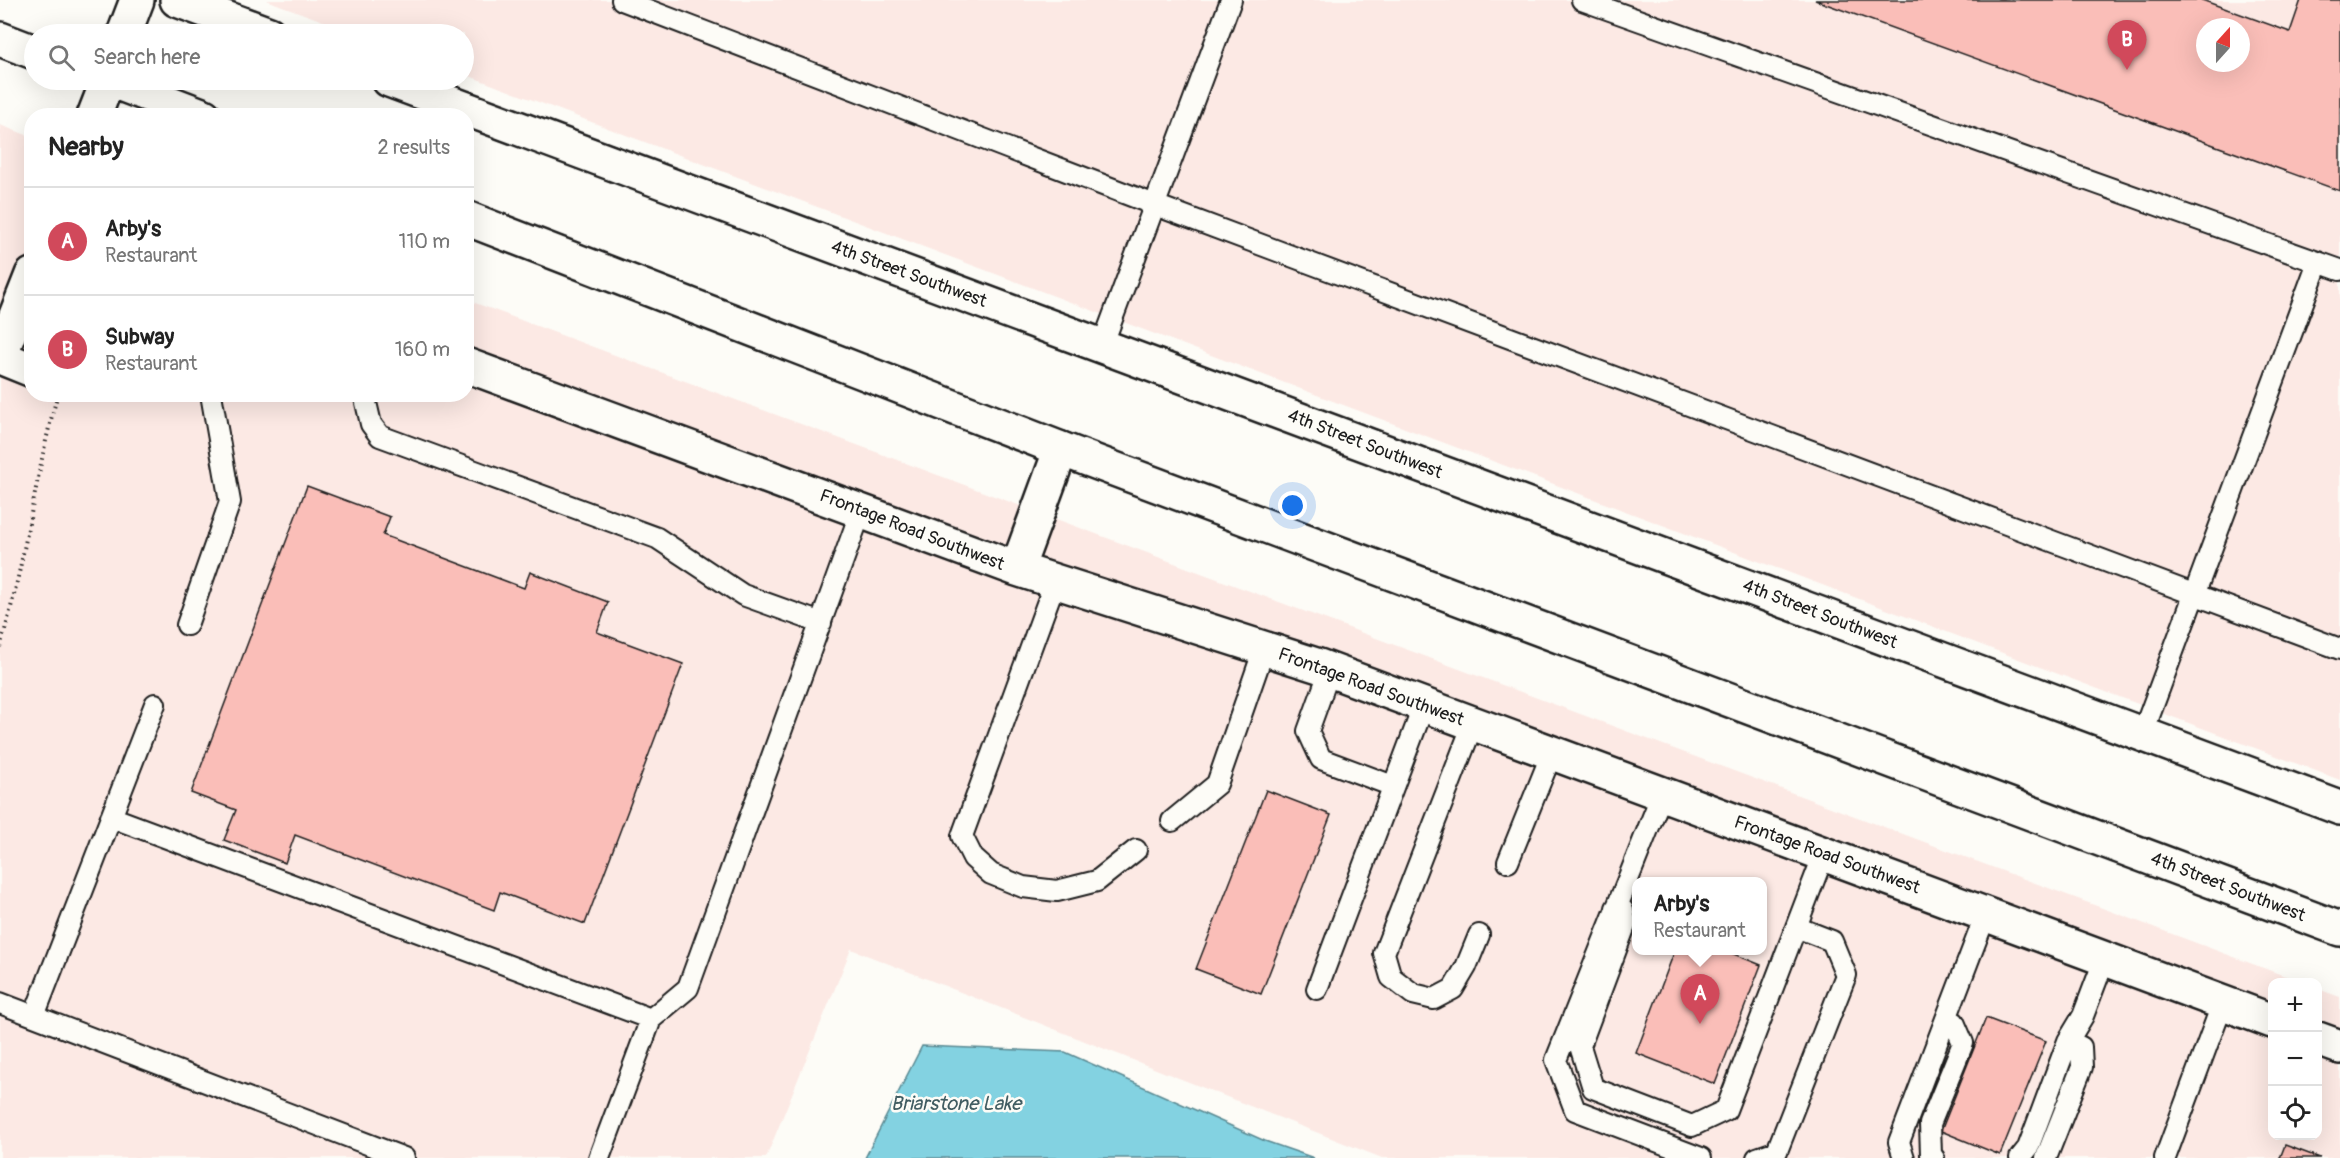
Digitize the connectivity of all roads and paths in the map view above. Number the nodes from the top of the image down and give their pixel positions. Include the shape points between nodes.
1 (137, 0) edge
2 (177, 0) edge
3 (622, 0) edge
4 (1231, 0) edge
5 (1582, 0) edge
6 (128, 24) edge
7 (242, 24) edge
8 (0, 39) edge
9 (24, 48) edge
10 (105, 90) edge
11 (135, 90) edge
12 (416, 90) edge
13 (97, 108) edge
14 (183, 108) edge
15 (464, 108) edge
16 (474, 112) edge
17 (1155, 205) junction
18 (474, 221) edge
19 (2318, 262) junction
20 (2340, 270) edge
21 (24, 293) edge
22 (3, 341) edge
23 (1102, 346) junction
24 (24, 362) edge
25 (474, 368) edge
26 (56, 402) edge
27 (213, 402) edge
28 (366, 402) edge
29 (1061, 449) junction
30 (861, 511) junction
31 (1017, 569) junction
32 (1055, 582) junction
33 (2195, 594) junction
34 (821, 623) junction
35 (187, 625) dead end
36 (0, 647) edge
37 (1264, 649) junction
38 (2340, 649) edge
39 (1330, 670) junction
40 (155, 704) dead end
41 (1424, 705) junction
42 (1473, 724) junction
43 (2142, 735) junction
44 (1552, 753) junction
45 (1393, 786) junction
46 (1662, 794) junction
47 (2340, 808) edge
48 (111, 817) junction
49 (1172, 821) dead end
50 (1136, 850) dead end
51 (1824, 854) junction
52 (1508, 862) dead end
53 (1616, 908) junction
54 (1986, 914) junction
55 (1796, 927) junction
56 (2340, 929) edge
57 (1479, 935) dead end
58 (2105, 958) junction
59 (1317, 989) dead end
60 (2223, 1002) junction
61 (0, 1003) edge
62 (34, 1016) junction
63 (651, 1019) junction
64 (1946, 1019) junction
65 (2268, 1019) edge
66 (2322, 1040) edge
67 (2068, 1041) junction
68 (2340, 1047) edge
69 (404, 1158) edge
70 (599, 1158) edge
71 (1701, 1158) edge
72 (1756, 1158) edge
73 (1904, 1158) edge
74 (1934, 1158) edge
75 (2020, 1158) edge
76 (2046, 1158) edge
77 (2164, 1158) edge

1 - 6 main road
2 - 7 main road
3 - 17 lane
4 - 17 lane
5 - 19 lane
8 - 9 main road
10 - 13 main road
11 - 14 main road
12 - 15 main road, 4th Street Southwest
16 - 23 main road, 4th Street Southwest
17 - 23 lane
17 - 33 lane
18 - 29 main road, 4th Street Southwest
19 - 20 lane
19 - 33 lane
21 - 22 main road
22 - 24 main road
23 - 43 main road, 4th Street Southwest
25 - 30 main road, Frontage Road Southwest
26 - 36 path
27 - 35 lane via 230,502
28 - 34 lane via 370,424 381,436 657,538 743,595
29 - 31 main road
29 - 56 main road, 4th Street Southwest
30 - 31 main road, Frontage Road Southwest
30 - 34 lane
31 - 32 main road, Frontage Road Southwest
32 - 37 main road, Frontage Road Southwest
32 - 50 lane via 962,836 973,858 991,874 1023,887 1057,891 1097,881
33 - 38 lane
33 - 43 lane
34 - 63 lane via 688,988
37 - 39 main road, Frontage Road Southwest
37 - 49 lane via 1216,784
39 - 41 main road, Frontage Road Southwest
39 - 45 lane via 1308,731 1321,759
40 - 48 lane
41 - 42 main road, Frontage Road Southwest
41 - 45 lane
42 - 44 main road, Frontage Road Southwest
42 - 57 lane via 1384,953 1391,977 1413,994 1434,999 1453,989
43 - 47 main road, 4th Street Southwest
44 - 46 main road, Frontage Road Southwest
44 - 52 lane
45 - 59 lane
46 - 51 main road, Frontage Road Southwest
46 - 53 lane
48 - 62 lane
48 - 63 lane
51 - 54 main road, Frontage Road Southwest
51 - 55 lane
53 - 55 lane via 1623,910 1626,923 1580,1046 1593,1088 1692,1126 1726,1110
53 - 71 lane via 1556,1060 1575,1110
54 - 58 main road, Frontage Road Southwest
54 - 64 lane
55 - 72 lane via 1832,941 1846,975 1777,1150
58 - 60 main road, Frontage Road Southwest
58 - 67 lane via 2083,1016
60 - 65 main road, Frontage Road Southwest
60 - 77 lane
61 - 62 lane
62 - 69 lane
63 - 70 lane
64 - 73 lane via 1899,1142
64 - 74 lane via 1954,1022 1963,1043 1930,1124
66 - 68 main road
67 - 75 lane via 2028,1148
67 - 76 lane via 2081,1047 2082,1067

